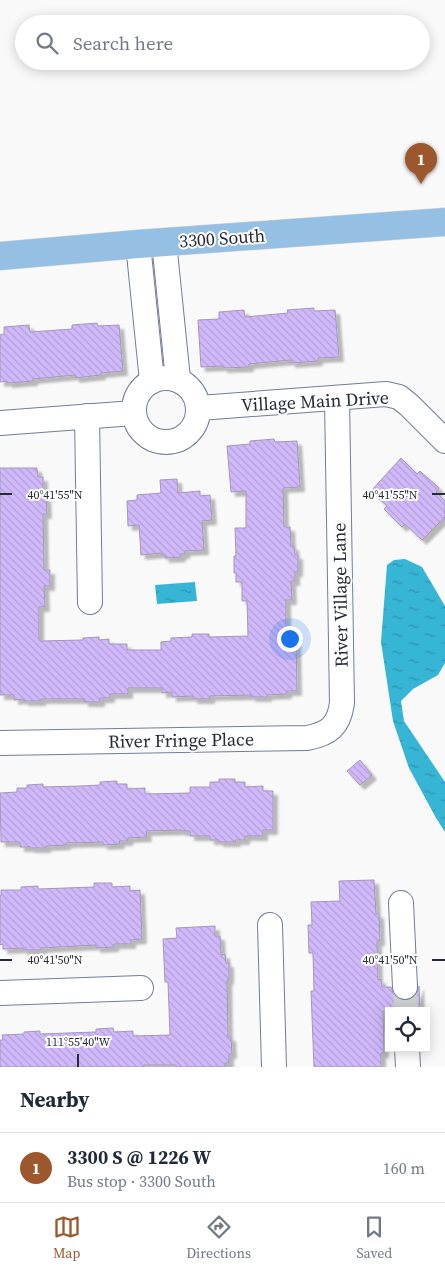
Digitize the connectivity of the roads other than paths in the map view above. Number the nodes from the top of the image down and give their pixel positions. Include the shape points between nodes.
1 (445, 222) edge
2 (151, 243) junction
3 (0, 256) edge
4 (178, 379) junction
5 (152, 381) junction
6 (337, 398) junction
7 (199, 408) junction
8 (134, 413) junction
9 (87, 416) junction
10 (0, 422) edge
11 (445, 441) edge
12 (90, 602) dead end
13 (342, 703) joint
14 (0, 743) edge
15 (401, 902) dead end
16 (270, 925) dead end
17 (405, 987) tunnel mouth
18 (141, 988) dead end
19 (0, 993) edge
20 (407, 1052) edge
21 (274, 1067) edge
22 (408, 1067) edge

1 - 2 main road, 3300 South
2 - 3 main road, 3300 South
2 - 4 street
2 - 5 street
4 - 5 street via 169,377
4 - 7 street via 196,396
5 - 8 street via 139,394
6 - 7 street, Village Main Drive
6 - 11 street, Village Main Drive via 386,394 399,397
6 - 13 street, River Village Lane
7 - 8 street via 193,429 174,441 164,442 144,432
8 - 9 street
9 - 10 street
9 - 12 street
13 - 14 street, River Fringe Place via 341,712 328,731 307,738
15 - 17 street
16 - 21 street
18 - 19 street
20 - 22 street

